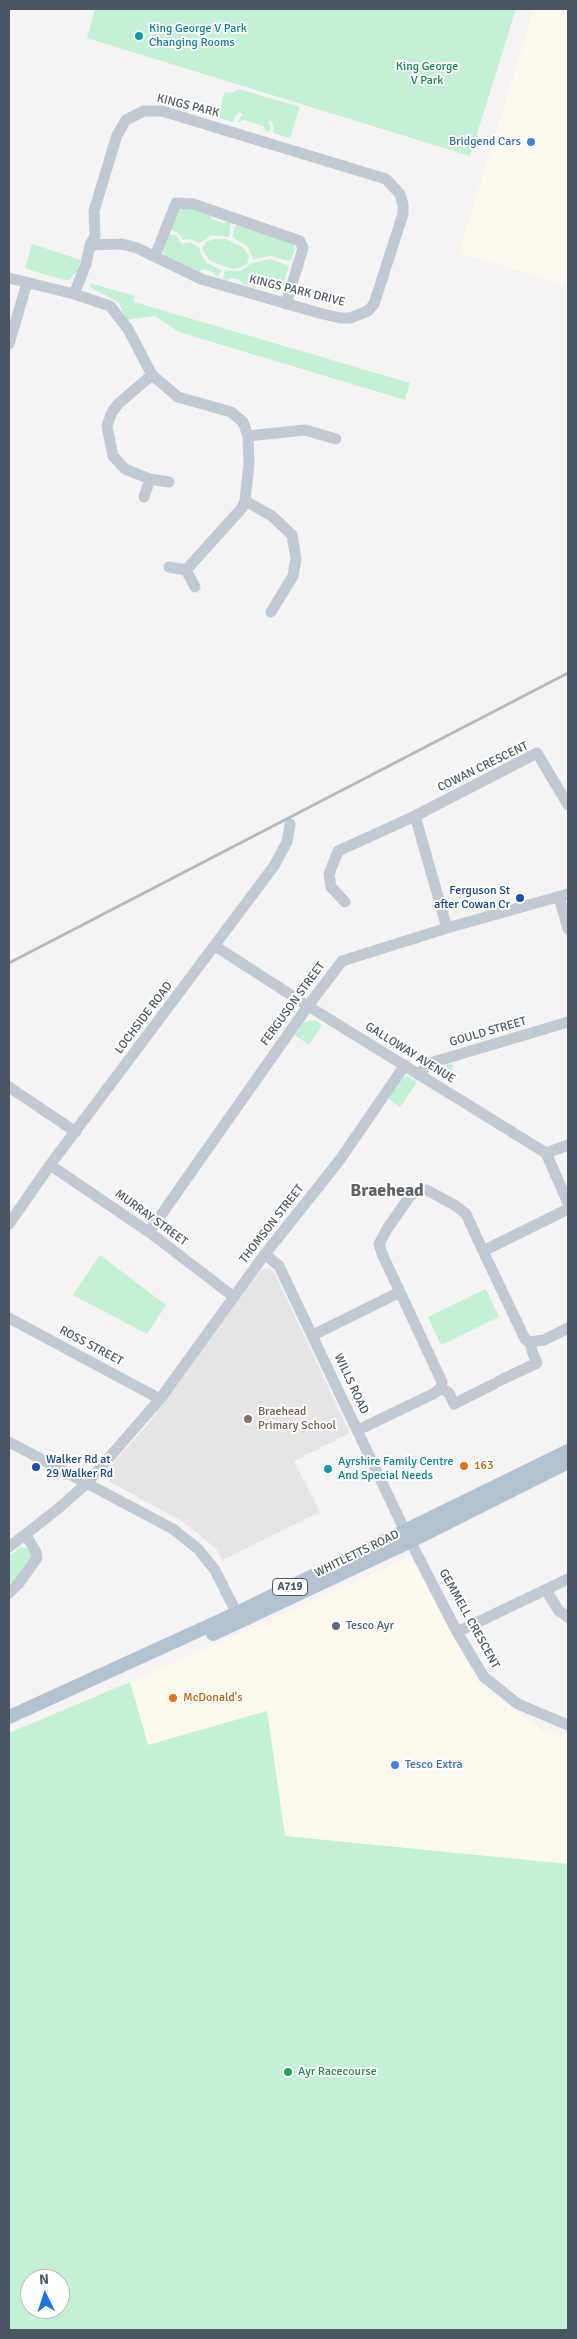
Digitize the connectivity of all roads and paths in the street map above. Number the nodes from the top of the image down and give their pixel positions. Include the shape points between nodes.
1 (364, 171) joint
2 (90, 245) junction
3 (155, 256) junction
4 (9, 278) edge
5 (27, 283) junction
6 (74, 294) junction
7 (286, 304) junction
8 (9, 344) edge
9 (152, 375) junction
10 (248, 436) junction
11 (336, 439) dead end
12 (150, 479) junction
13 (169, 482) dead end
14 (144, 497) dead end
15 (245, 501) junction
16 (169, 567) dead end
17 (186, 570) junction
18 (195, 587) dead end
19 (271, 612) dead end
20 (568, 805) edge
21 (415, 816) junction
22 (290, 824) dead end
23 (564, 896) edge
24 (345, 902) dead end
25 (447, 928) junction
26 (568, 929) edge
27 (215, 946) junction
28 (308, 1006) junction
29 (568, 1022) edge
30 (405, 1066) junction
31 (419, 1075) junction
32 (9, 1087) edge
33 (76, 1132) junction
34 (568, 1145) edge
35 (546, 1153) junction
36 (50, 1165) junction
37 (568, 1203) edge
38 (568, 1210) edge
39 (9, 1224) edge
40 (149, 1232) junction
41 (483, 1251) junction
42 (265, 1254) junction
43 (400, 1292) junction
44 (234, 1296) junction
45 (9, 1318) edge
46 (568, 1328) edge
47 (313, 1335) junction
48 (530, 1342) junction
49 (441, 1388) junction
50 (160, 1399) junction
51 (358, 1430) junction
52 (9, 1442) edge
53 (568, 1451) edge
54 (568, 1462) edge
55 (87, 1482) junction
56 (26, 1535) junction
57 (408, 1536) junction
58 (9, 1547) edge
59 (568, 1579) edge
60 (546, 1590) junction
61 (9, 1593) edge
62 (239, 1617) junction
63 (568, 1617) edge
64 (458, 1632) junction
65 (9, 1717) edge
66 (9, 1724) edge
67 (568, 1725) edge

1 - 2 street, KINGS PARK via 162,111 144,110 126,120 117,136 94,211 95,236
1 - 7 street, KINGS PARK DRIVE via 393,184 403,205 403,214 374,304 360,315 345,318
2 - 3 street, KINGS PARK DRIVE via 122,244
2 - 6 street, KINGS PARK
3 - 7 street, KINGS PARK DRIVE via 201,279
3 - 7 street via 176,203 192,204 300,242 303,248
4 - 5 street
5 - 6 street
5 - 8 street
6 - 9 street via 110,306 128,329
9 - 10 street via 178,397 231,412 243,422
9 - 12 street via 112,412 107,426 113,456 125,469
10 - 11 street via 305,430
10 - 15 street
12 - 13 street
12 - 14 street
15 - 17 street
15 - 19 street via 272,516 292,535 296,559 293,576
16 - 17 street
17 - 18 street
20 - 21 street, COWAN CRESCENT via 537,753
21 - 24 street, COWAN CRESCENT via 338,850 329,874 331,886
21 - 25 street
22 - 27 street, LOCHSIDE ROAD via 287,842 274,866
23 - 25 street, FERGUSON STREET
23 - 26 street
25 - 28 street, FERGUSON STREET via 342,961
27 - 28 street, GALLOWAY AVENUE
27 - 33 street, LOCHSIDE ROAD
28 - 30 street, GALLOWAY AVENUE
28 - 40 street, FERGUSON STREET
29 - 31 street, GOULD STREET via 428,1064
30 - 31 street, GALLOWAY AVENUE
30 - 42 street, THOMSON STREET via 338,1161
31 - 35 street, GALLOWAY AVENUE
32 - 33 street
33 - 36 street, LOCHSIDE ROAD
34 - 35 street
35 - 37 street
36 - 39 street, LOCHSIDE ROAD
36 - 40 street, MURRAY STREET
38 - 41 street
40 - 44 street, MURRAY STREET
41 - 43 street via 466,1214 427,1190 418,1191 410,1196 380,1244
41 - 48 street via 525,1339
42 - 44 street, THOMSON STREET
42 - 47 street, WILLS ROAD via 278,1266
43 - 47 street
43 - 49 street via 440,1374
44 - 50 street, THOMSON STREET
45 - 50 street, ROSS STREET
46 - 48 street via 544,1340
47 - 51 street, WILLS ROAD
48 - 49 street via 538,1362 454,1404
49 - 51 street
50 - 55 street
51 - 57 street, WILLS ROAD
52 - 55 street
53 - 57 main road, WHITLETTS ROAD / A719
54 - 57 main road, WHITLETTS ROAD / A719
55 - 56 street
55 - 62 street via 173,1529 198,1549 215,1570
56 - 58 street
56 - 61 street via 37,1558
57 - 62 main road, WHITLETTS ROAD / A719
57 - 64 street, GEMMELL CRESCENT
59 - 60 street
60 - 63 street
60 - 64 street
62 - 65 main road, WHITLETTS ROAD / A719
62 - 66 main road, WHITLETTS ROAD / A719
64 - 67 street, GEMMELL CRESCENT via 484,1677 518,1704

